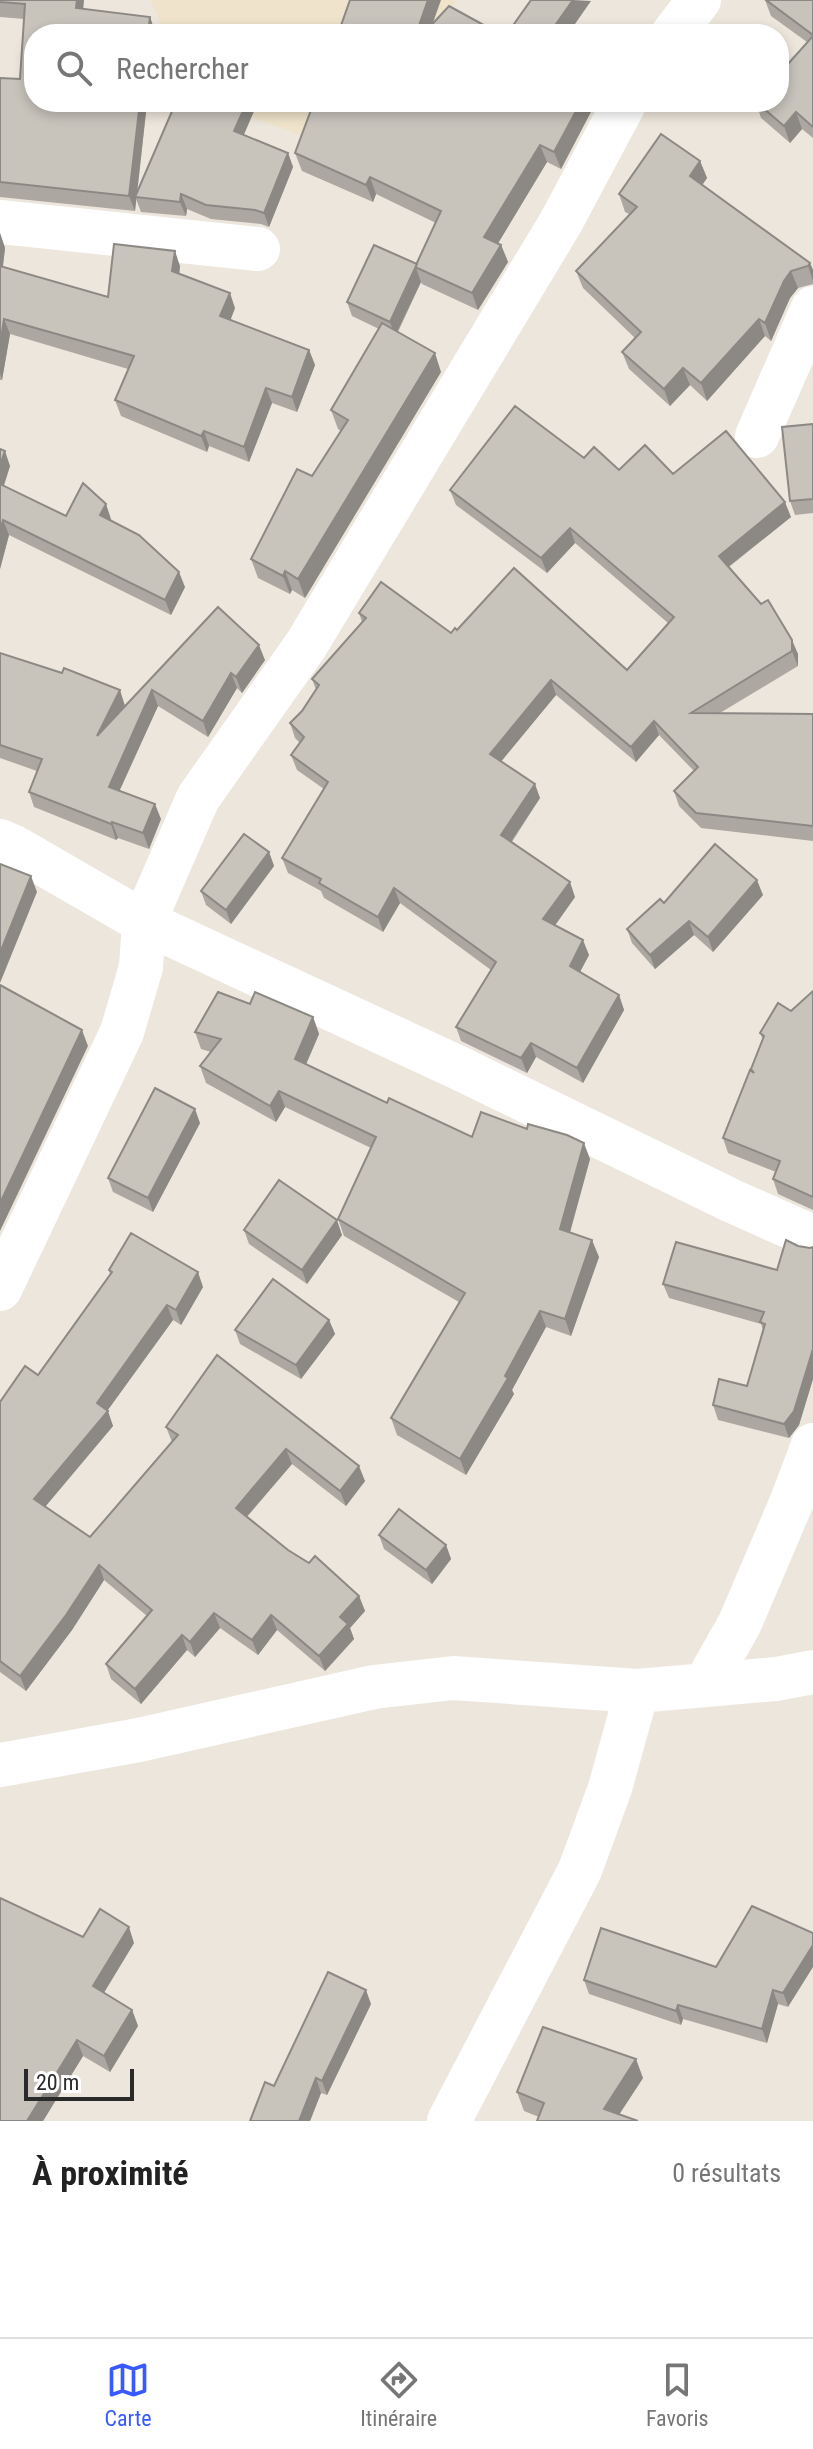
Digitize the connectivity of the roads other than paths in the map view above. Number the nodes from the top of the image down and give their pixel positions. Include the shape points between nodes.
1 (699, 0) edge
2 (681, 24) edge
3 (620, 112) edge
4 (0, 222) edge
5 (258, 249) dead end
6 (813, 308) edge
7 (757, 436) dead end
8 (0, 841) edge
9 (144, 922) junction
10 (813, 1237) edge
11 (0, 1289) edge
12 (813, 1445) edge
13 (813, 1672) edge
14 (705, 1685) junction
15 (637, 1691) junction
16 (0, 1765) edge
17 (449, 2121) edge

1 - 2 street
3 - 9 street via 561,222 306,645 198,798
4 - 5 street
6 - 7 street
8 - 9 street
9 - 10 street
9 - 11 street via 141,967 122,1032
12 - 14 street via 740,1623
13 - 14 street
14 - 15 street
15 - 16 street via 453,1678 374,1687
15 - 17 street via 580,1870

